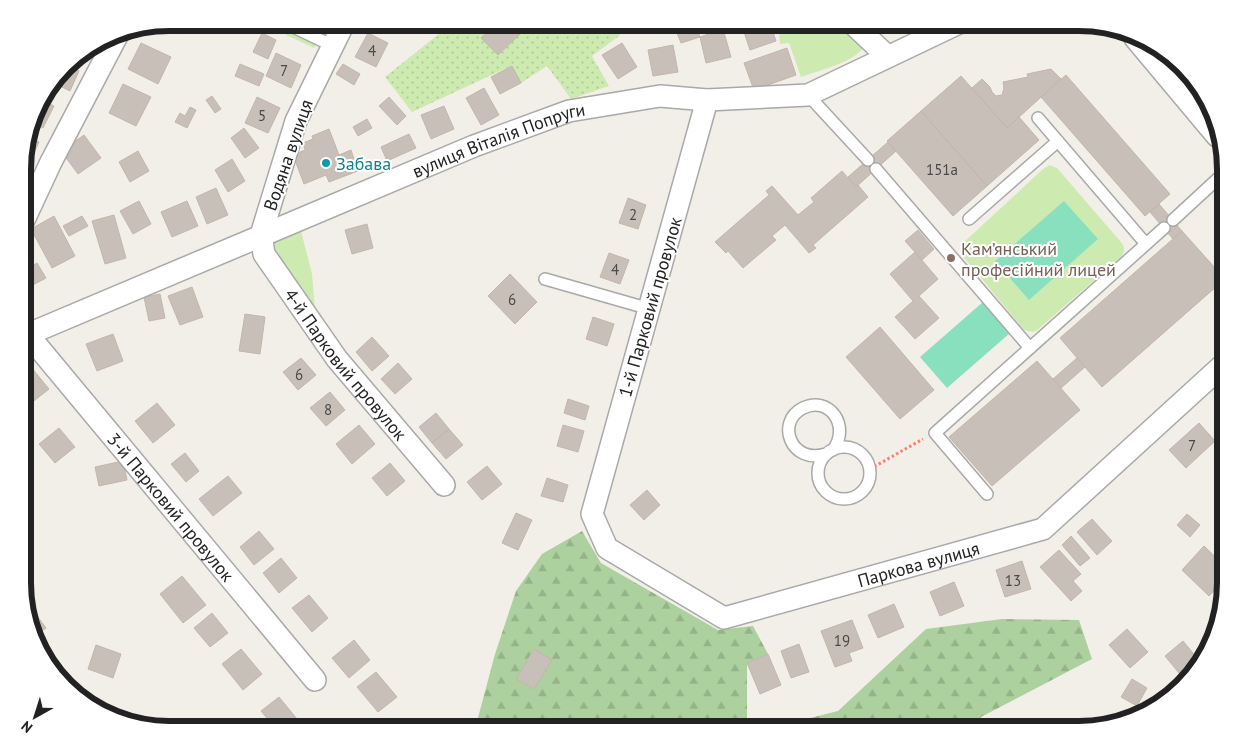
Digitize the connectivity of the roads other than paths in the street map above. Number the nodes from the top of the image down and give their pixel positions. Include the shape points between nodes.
1 (303, 31) edge
2 (340, 31) edge
3 (862, 31) edge
4 (940, 31) edge
5 (114, 43) edge
6 (333, 46) junction
7 (1143, 47) edge
8 (888, 56) junction
9 (808, 95) junction
10 (707, 100) junction
11 (1038, 118) dead end
12 (1210, 127) edge
13 (1058, 141) junction
14 (868, 160) dead end
15 (876, 169) dead end
16 (1216, 180) edge
17 (31, 205) edge
18 (969, 219) dead end
19 (1173, 220) dead end
20 (1164, 228) dead end
21 (261, 235) junction
22 (1146, 244) junction
23 (545, 279) dead end
24 (650, 308) junction
25 (31, 331) edge
26 (31, 341) edge
27 (1030, 348) junction
28 (1216, 371) edge
29 (829, 452) junction
30 (444, 485) dead end
31 (987, 494) dead end
32 (592, 514) joint
33 (315, 680) dead end

1 - 6 lane
2 - 6 street, Водяна вулиця
3 - 8 street
4 - 8 street, вулиця Віталія Попруги
5 - 17 street
6 - 21 street, Водяна вулиця via 296,120
7 - 12 street
8 - 9 street, вулиця Віталія Попруги
9 - 10 street, вулиця Віталія Попруги
9 - 14 lane
10 - 21 street, вулиця Віталія Попруги via 660,96 569,111 474,146
10 - 24 street, 1-й Парковий провулок
11 - 13 lane
13 - 18 lane
13 - 22 lane
15 - 27 lane
16 - 19 lane
20 - 22 lane
21 - 25 street, вулиця Віталія Попруги
21 - 30 street, 4-й Парковий провулок via 264,254 337,359
22 - 27 lane
23 - 24 lane
24 - 32 street, 1-й Парковий провулок
26 - 33 street, 3-й Парковий провулок
27 - 31 lane via 935,433
28 - 32 street, Паркова вулиця via 1043,529 724,618 607,548
29 - 29 lane via 840,436 838,420 827,408 811,405 803,408 789,426 791,442 810,457
29 - 29 lane via 848,447 856,450 867,462 870,478 856,496 848,499 832,496 821,484 818,476 821,461

